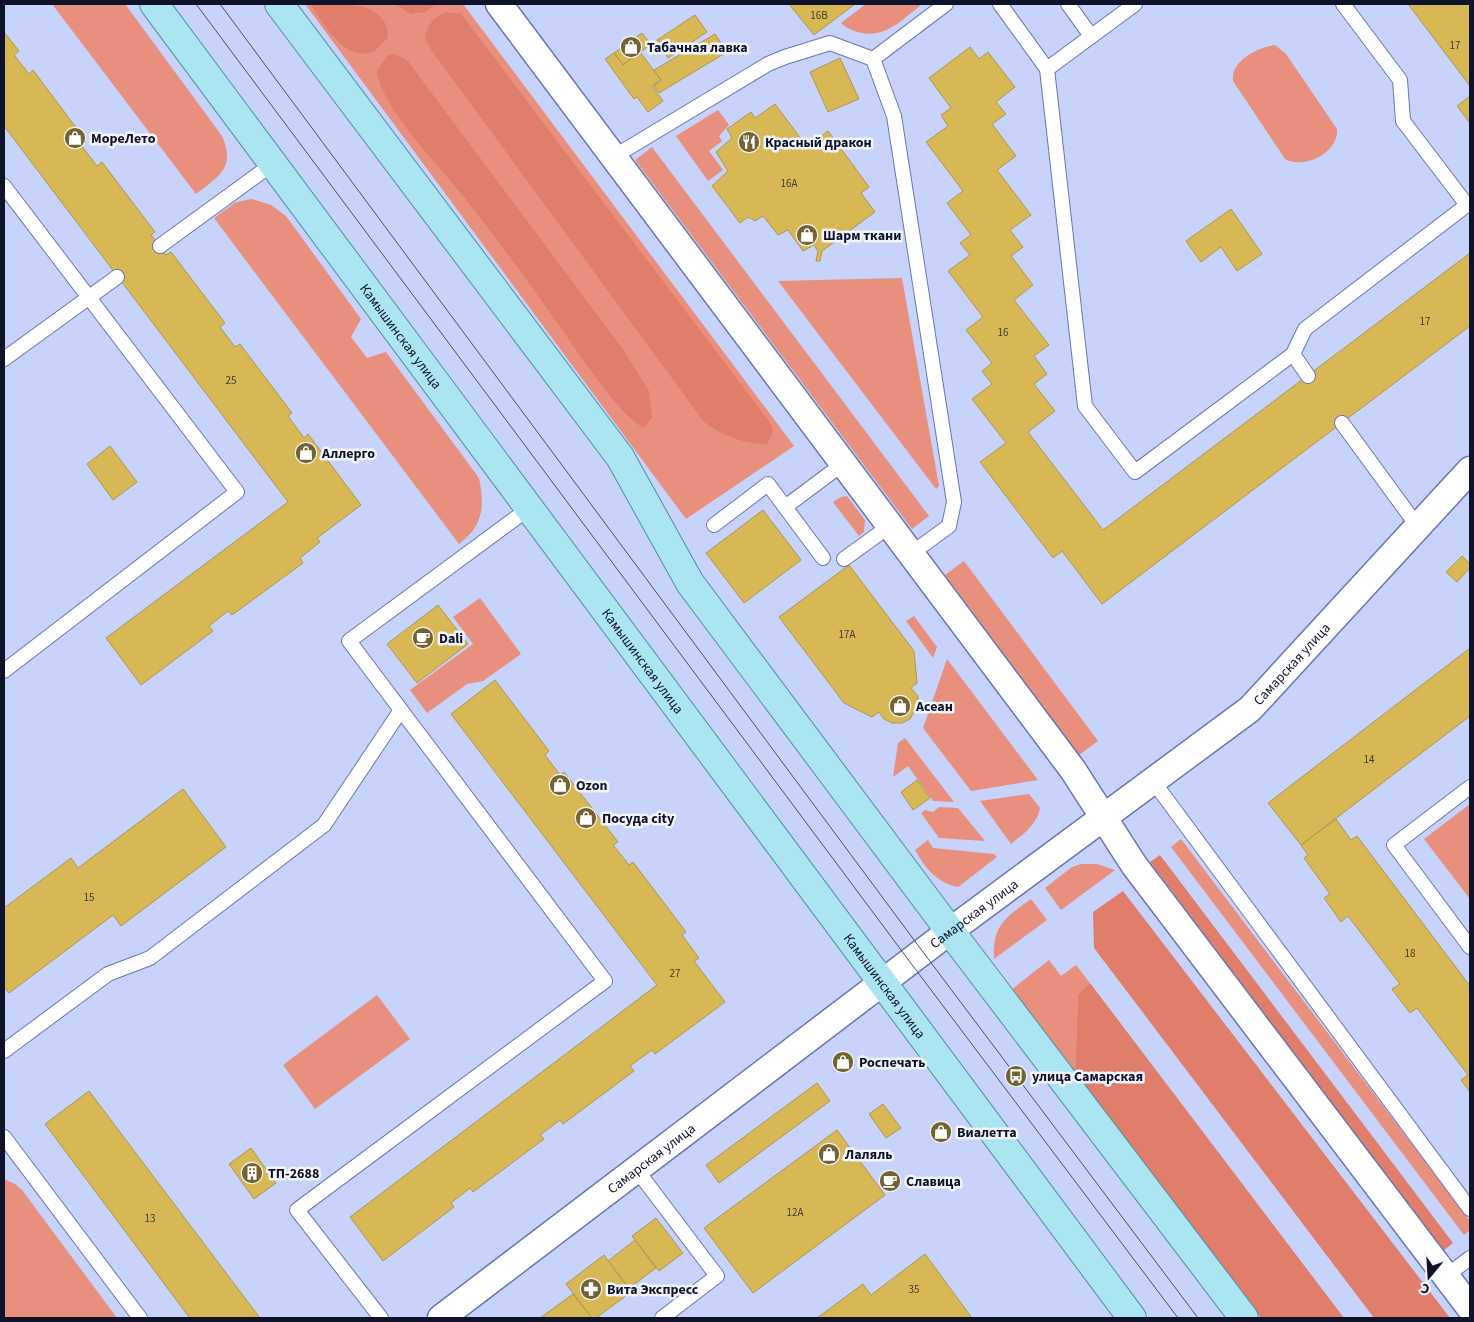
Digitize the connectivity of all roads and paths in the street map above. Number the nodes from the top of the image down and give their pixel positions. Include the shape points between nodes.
1 (154, 4) edge
2 (279, 4) edge
3 (499, 4) edge
4 (946, 4) edge
5 (1000, 4) edge
6 (1068, 4) edge
7 (1135, 4) edge
8 (1343, 4) edge
9 (1092, 36) junction
10 (873, 59) junction
11 (1047, 69) junction
12 (615, 156) junction
13 (271, 164) junction
14 (4, 186) edge
15 (160, 246) dead end
16 (117, 277) dead end
17 (88, 298) junction
18 (1293, 354) junction
19 (4, 359) edge
20 (1308, 376) dead end
21 (1342, 423) dead end
22 (844, 463) junction
23 (1470, 470) edge
24 (785, 507) junction
25 (528, 509) junction
26 (714, 524) dead end
27 (891, 525) junction
28 (1418, 527) junction
29 (912, 553) junction
30 (823, 558) dead end
31 (844, 559) dead end
32 (4, 671) edge
33 (401, 710) junction
34 (1153, 781) junction
35 (1470, 787) edge
36 (1104, 817) junction
37 (950, 931) junction
38 (1470, 947) edge
39 (881, 983) junction
40 (4, 1051) edge
41 (4, 1137) edge
42 (636, 1169) junction
43 (1470, 1209) edge
44 (1470, 1258) edge
45 (1446, 1276) junction
46 (1470, 1308) edge
47 (140, 1318) edge
48 (380, 1318) edge
49 (441, 1318) edge
50 (662, 1318) edge
51 (1132, 1318) edge
52 (1244, 1318) edge

1 - 13 main road, Камышинская улица
2 - 37 main road via 620,457 690,583
3 - 12 street
4 - 10 lane
5 - 11 lane
6 - 9 lane
7 - 9 lane
8 - 18 lane via 1400,80 1403,121 1467,205 1305,329
9 - 11 lane
10 - 12 lane via 830,43 785,57 768,64
10 - 29 lane via 894,116 954,502 949,526
11 - 18 lane via 1085,406 1135,472
12 - 22 street
13 - 15 lane
13 - 25 main road, Камышинская улица
14 - 17 lane
16 - 17 lane
17 - 19 lane
17 - 32 lane via 237,492
18 - 20 lane
21 - 28 lane
22 - 24 lane
22 - 27 street
23 - 28 street, Самарская улица
24 - 26 lane via 768,484
24 - 30 lane
25 - 33 lane via 349,641
25 - 39 main road, Камышинская улица
27 - 29 street
27 - 31 lane
28 - 34 street, Самарская улица via 1250,709
29 - 36 street via 1074,770
33 - 40 lane via 324,825 150,958 108,974
33 - 48 lane via 604,981 297,1210
34 - 36 street, Самарская улица
34 - 43 lane
35 - 38 lane via 1394,845
36 - 37 street, Самарская улица
36 - 45 street via 1134,865
37 - 39 street, Самарская улица
37 - 52 main road
39 - 42 street, Самарская улица
39 - 51 main road, Камышинская улица via 972,1100
41 - 47 lane
42 - 49 street, Самарская улица
42 - 50 lane via 717,1276
44 - 45 lane
45 - 46 street

